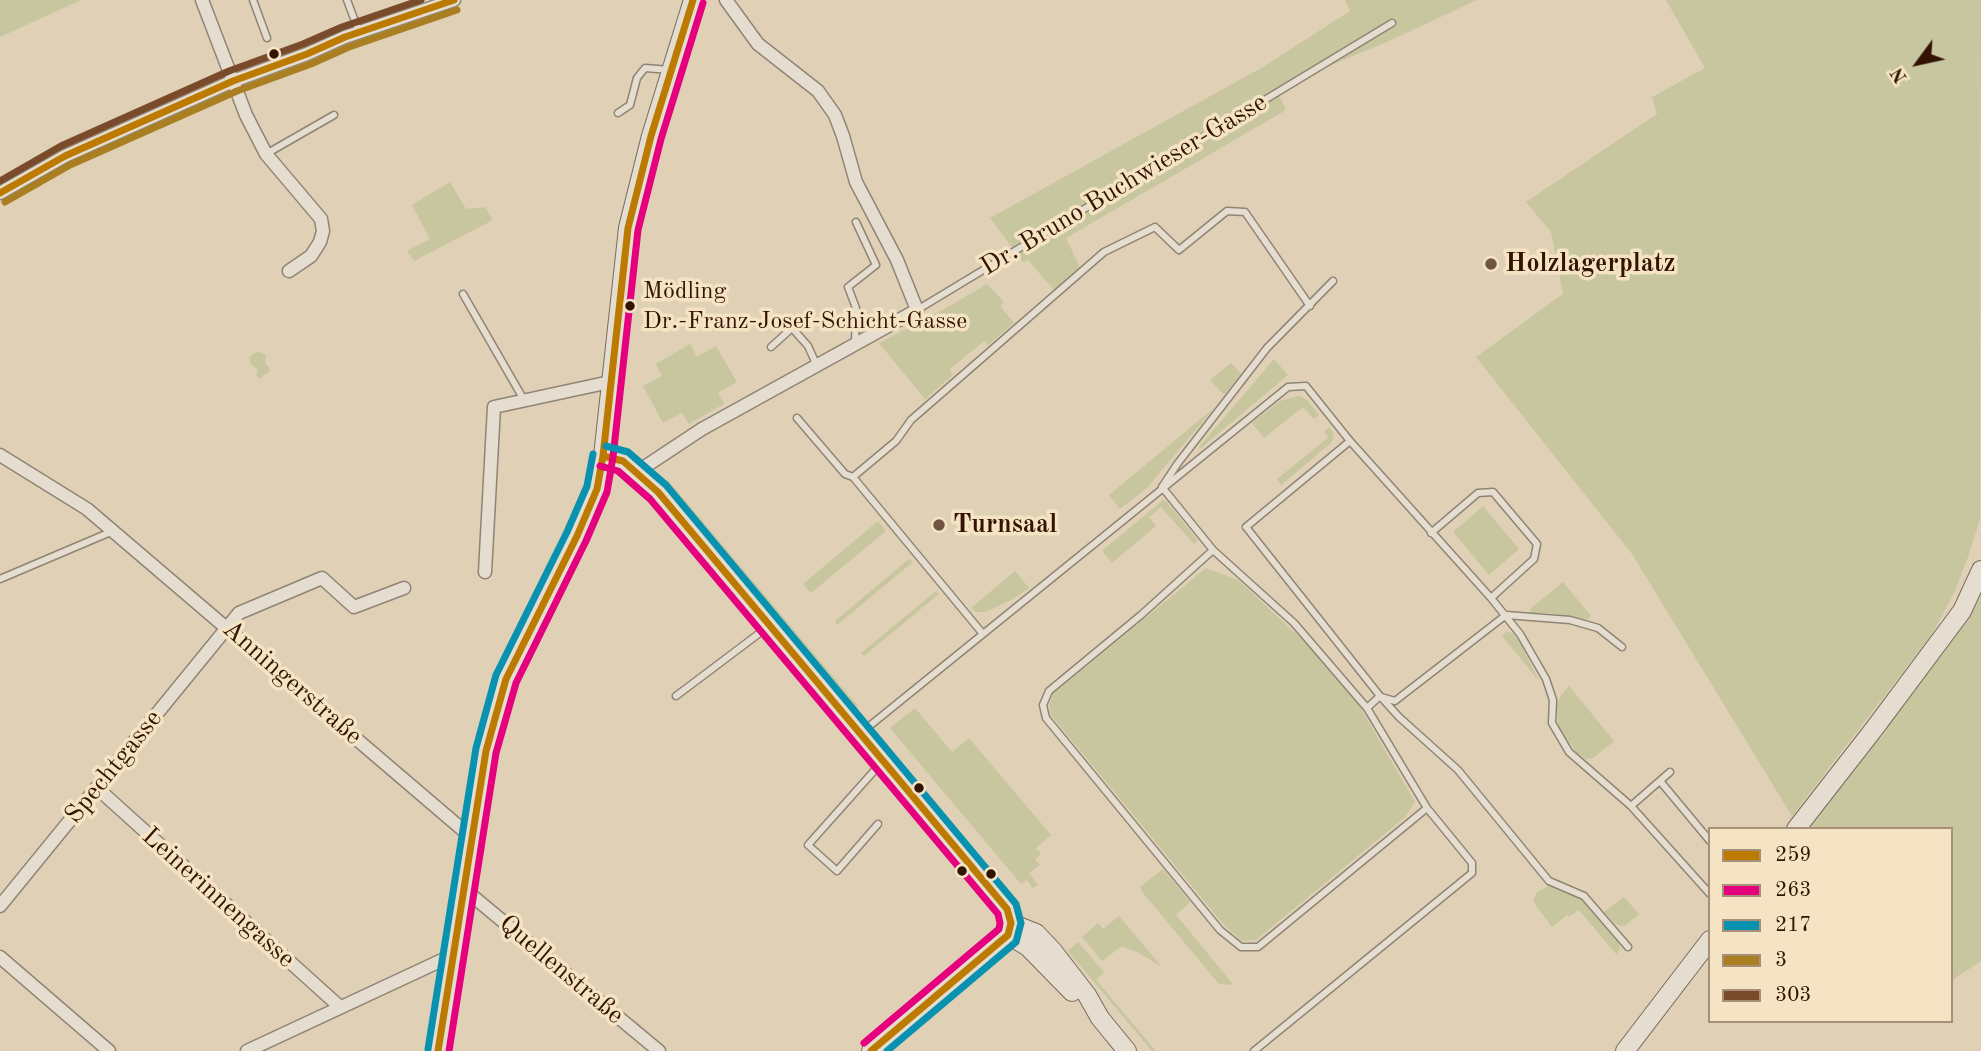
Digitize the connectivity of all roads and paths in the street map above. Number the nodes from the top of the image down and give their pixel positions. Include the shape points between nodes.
1 (202, 0) edge
2 (253, 0) edge
3 (347, 0) edge
4 (454, 0) edge
5 (693, 0) edge
6 (726, 0) edge
7 (440, 2) edge
8 (1392, 23) dead end
9 (359, 32) junction
10 (267, 38) dead end
11 (672, 70) junction
12 (233, 81) junction
13 (618, 113) dead end
14 (334, 114) dead end
15 (266, 154) junction
16 (0, 192) edge
17 (856, 222) dead end
18 (289, 271) dead end
19 (1333, 281) dead end
20 (463, 295) dead end
21 (1310, 306) junction
22 (916, 310) junction
23 (855, 344) junction
24 (771, 347) dead end
25 (817, 366) junction
26 (610, 382) junction
27 (524, 400) junction
28 (797, 418) dead end
29 (1350, 441) junction
30 (0, 455) edge
31 (603, 456) junction
32 (637, 472) junction
33 (853, 477) junction
34 (1162, 487) junction
35 (113, 531) junction
36 (1431, 533) junction
37 (1213, 550) junction
38 (1981, 570) edge
39 (485, 572) dead end
40 (0, 579) edge
41 (404, 587) dead end
42 (1491, 598) junction
43 (1506, 615) junction
44 (770, 625) junction
45 (227, 627) junction
46 (983, 634) junction
47 (1622, 647) dead end
48 (676, 696) dead end
49 (1380, 696) junction
50 (1367, 708) junction
51 (860, 733) junction
52 (883, 760) junction
53 (1670, 772) dead end
54 (1660, 781) junction
55 (97, 788) junction
56 (1631, 806) junction
57 (1427, 808) junction
58 (878, 824) dead end
59 (1798, 827) edge
60 (470, 836) junction
61 (1708, 839) edge
62 (464, 889) junction
63 (1708, 892) edge
64 (0, 906) edge
65 (1009, 929) junction
66 (1708, 943) edge
67 (1628, 947) dead end
68 (453, 956) junction
69 (0, 957) edge
70 (340, 1007) junction
71 (1626, 1050) edge
72 (109, 1051) edge
73 (247, 1051) edge
74 (438, 1051) edge
75 (659, 1051) edge
76 (870, 1051) edge
77 (1127, 1051) edge
78 (1254, 1051) edge

1 - 12 street
2 - 10 lane
3 - 9 lane
4 - 7 street
5 - 11 street
6 - 22 street via 758,44 818,92 835,115 856,182 897,260
7 - 9 street
8 - 22 lane, Dr. Bruno Buchwieser-Gasse
9 - 12 street
11 - 13 lane via 645,68 630,105
11 - 26 street via 628,228
12 - 15 street
12 - 16 street via 76,151
14 - 15 lane
15 - 18 street via 321,219 320,242 311,256
17 - 23 lane via 876,265 848,287 856,308
19 - 21 lane
20 - 27 lane
21 - 33 lane via 1245,212 1227,211 1179,250 1155,227 1104,252 911,420 896,442
21 - 34 lane via 1267,348
22 - 23 street, Dr. Bruno Buchwieser-Gasse
23 - 25 street, Dr. Bruno Buchwieser-Gasse
24 - 25 lane via 792,328
25 - 32 street, Dr. Bruno Buchwieser-Gasse via 702,429
26 - 27 street
26 - 31 street
27 - 39 street via 494,407
28 - 33 lane via 845,474
29 - 34 lane via 1306,387 1288,387
29 - 36 lane
29 - 49 lane via 1246,527
30 - 35 street, Anningerstraße via 87,509
31 - 32 street via 623,461
31 - 60 street via 597,489 577,537 506,679 485,751
32 - 44 street
33 - 46 lane
34 - 37 lane
34 - 46 lane
35 - 40 lane
35 - 45 street, Anningerstraße
36 - 42 lane
36 - 42 lane via 1478,493 1493,492 1537,544 1534,559
37 - 50 lane via 1294,623
37 - 57 lane via 1049,691 1043,705 1046,718 1220,930 1241,947 1258,947
38 - 59 street via 1962,611
41 - 45 street, Spechtgasse via 354,607 322,578 239,613
42 - 43 lane
43 - 47 lane via 1570,620 1598,628
43 - 49 lane via 1395,701
43 - 56 lane via 1546,679 1553,700 1552,723 1569,752
44 - 48 lane
44 - 51 street
45 - 55 street, Spechtgasse
45 - 60 street, Anningerstraße
46 - 51 lane
49 - 50 lane
49 - 67 lane via 1458,771 1549,881 1584,896
50 - 57 lane
51 - 52 street
52 - 58 lane via 808,845 837,871
52 - 65 street via 1007,909
53 - 54 lane
54 - 56 lane
54 - 61 lane
55 - 64 street, Spechtgasse
55 - 70 street, Leinerinnengasse
56 - 63 lane
57 - 78 lane via 1472,863 1472,873
60 - 62 street
62 - 68 street
62 - 75 street, Quellenstraße
65 - 76 street
65 - 77 street via 1036,933
66 - 71 street
68 - 70 street
68 - 74 street
69 - 72 street
70 - 73 street

